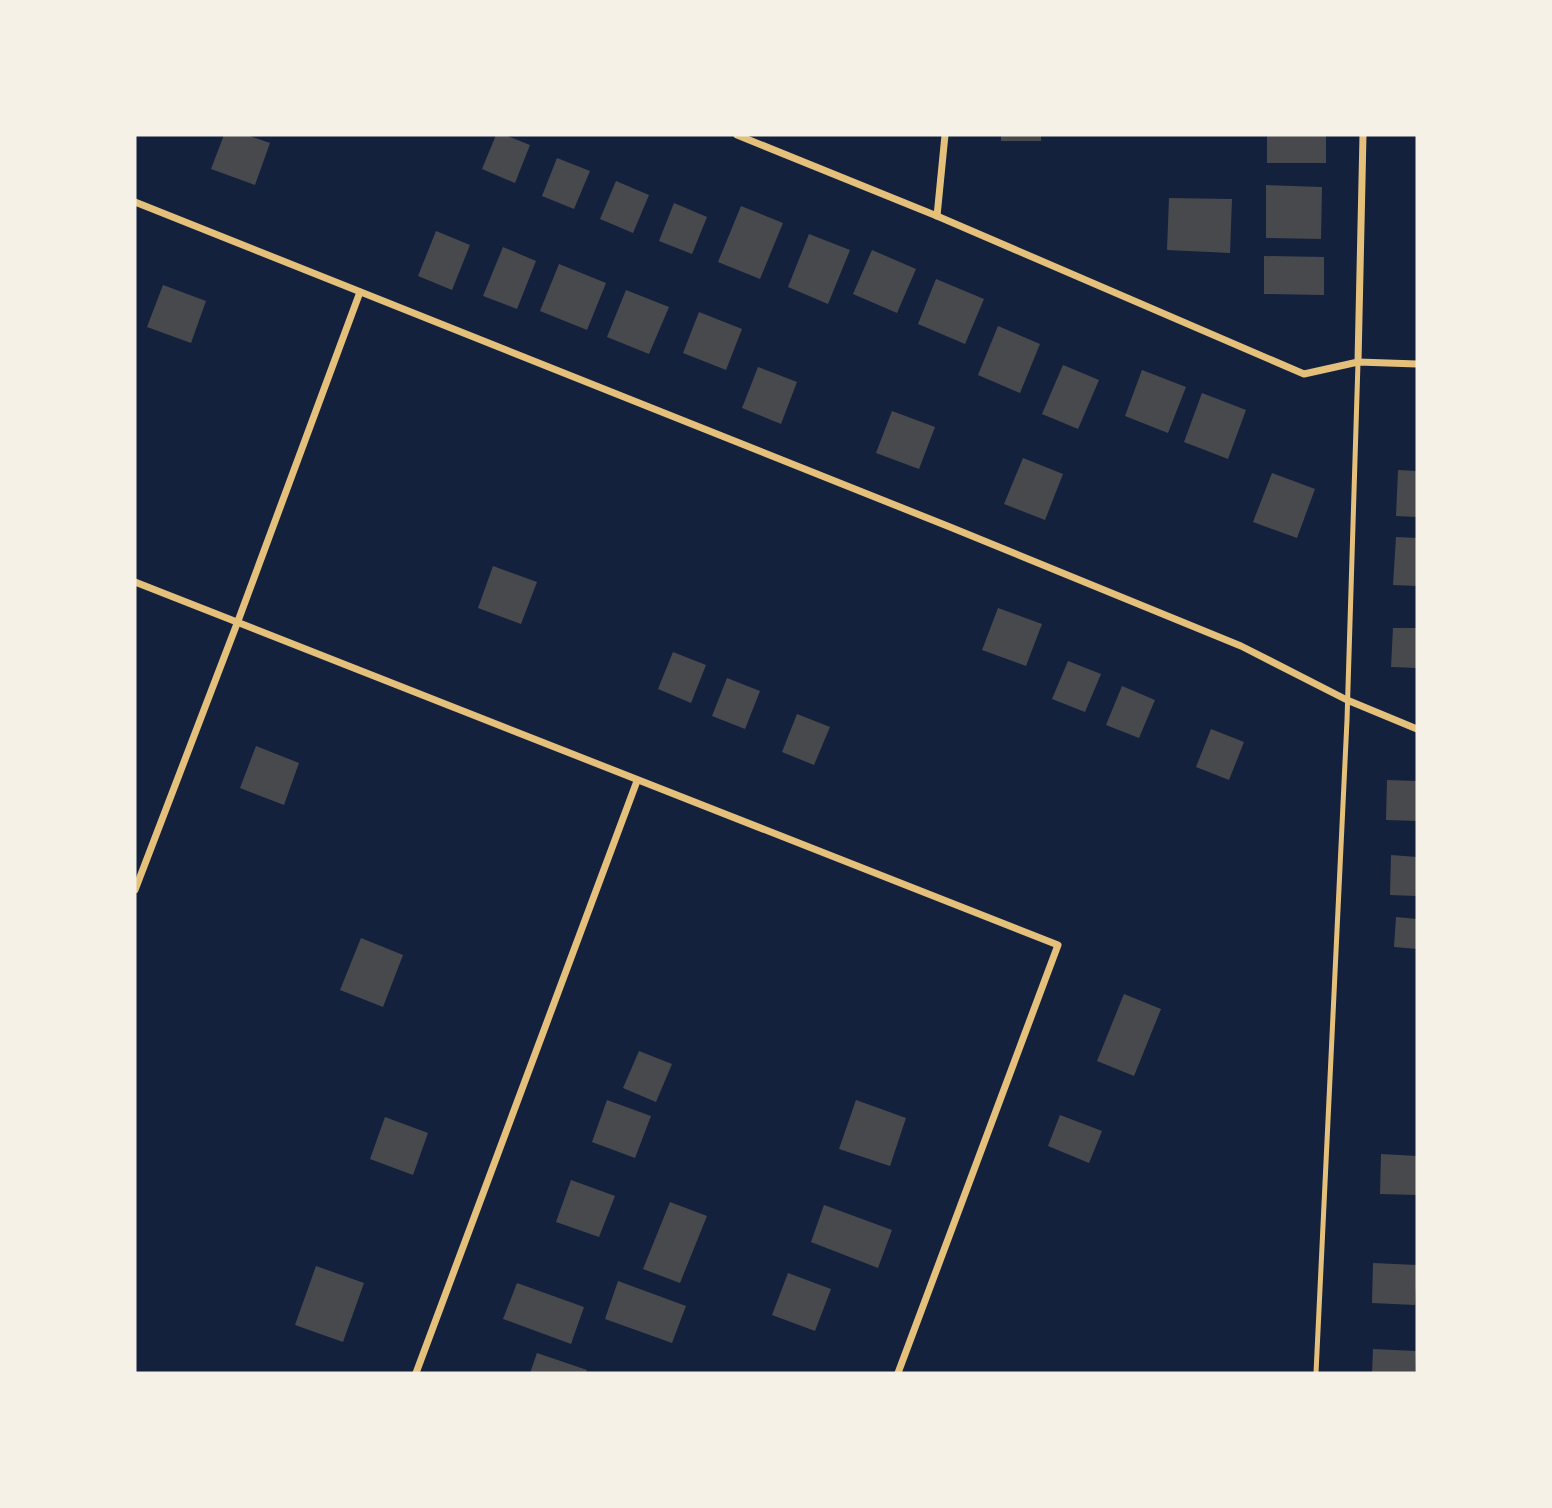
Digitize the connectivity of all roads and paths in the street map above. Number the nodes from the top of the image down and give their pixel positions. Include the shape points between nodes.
1 (737, 135) edge
2 (945, 135) edge
3 (1363, 135) edge
4 (135, 202) edge
5 (937, 216) junction
6 (360, 292) junction
7 (1357, 362) junction
8 (1417, 364) edge
9 (135, 582) edge
10 (238, 621) junction
11 (1347, 700) junction
12 (1417, 729) edge
13 (637, 781) junction
14 (135, 890) edge
15 (416, 1373) edge
16 (898, 1373) edge
17 (1316, 1373) edge

1 - 5 street
2 - 5 street
3 - 7 street
4 - 6 street
5 - 7 street via 1304,374
6 - 10 street
6 - 11 street via 1241,646
7 - 8 street
7 - 11 lane
9 - 10 street
10 - 13 street
10 - 14 street
11 - 12 street
11 - 17 lane
13 - 15 street
13 - 16 street via 1058,945

